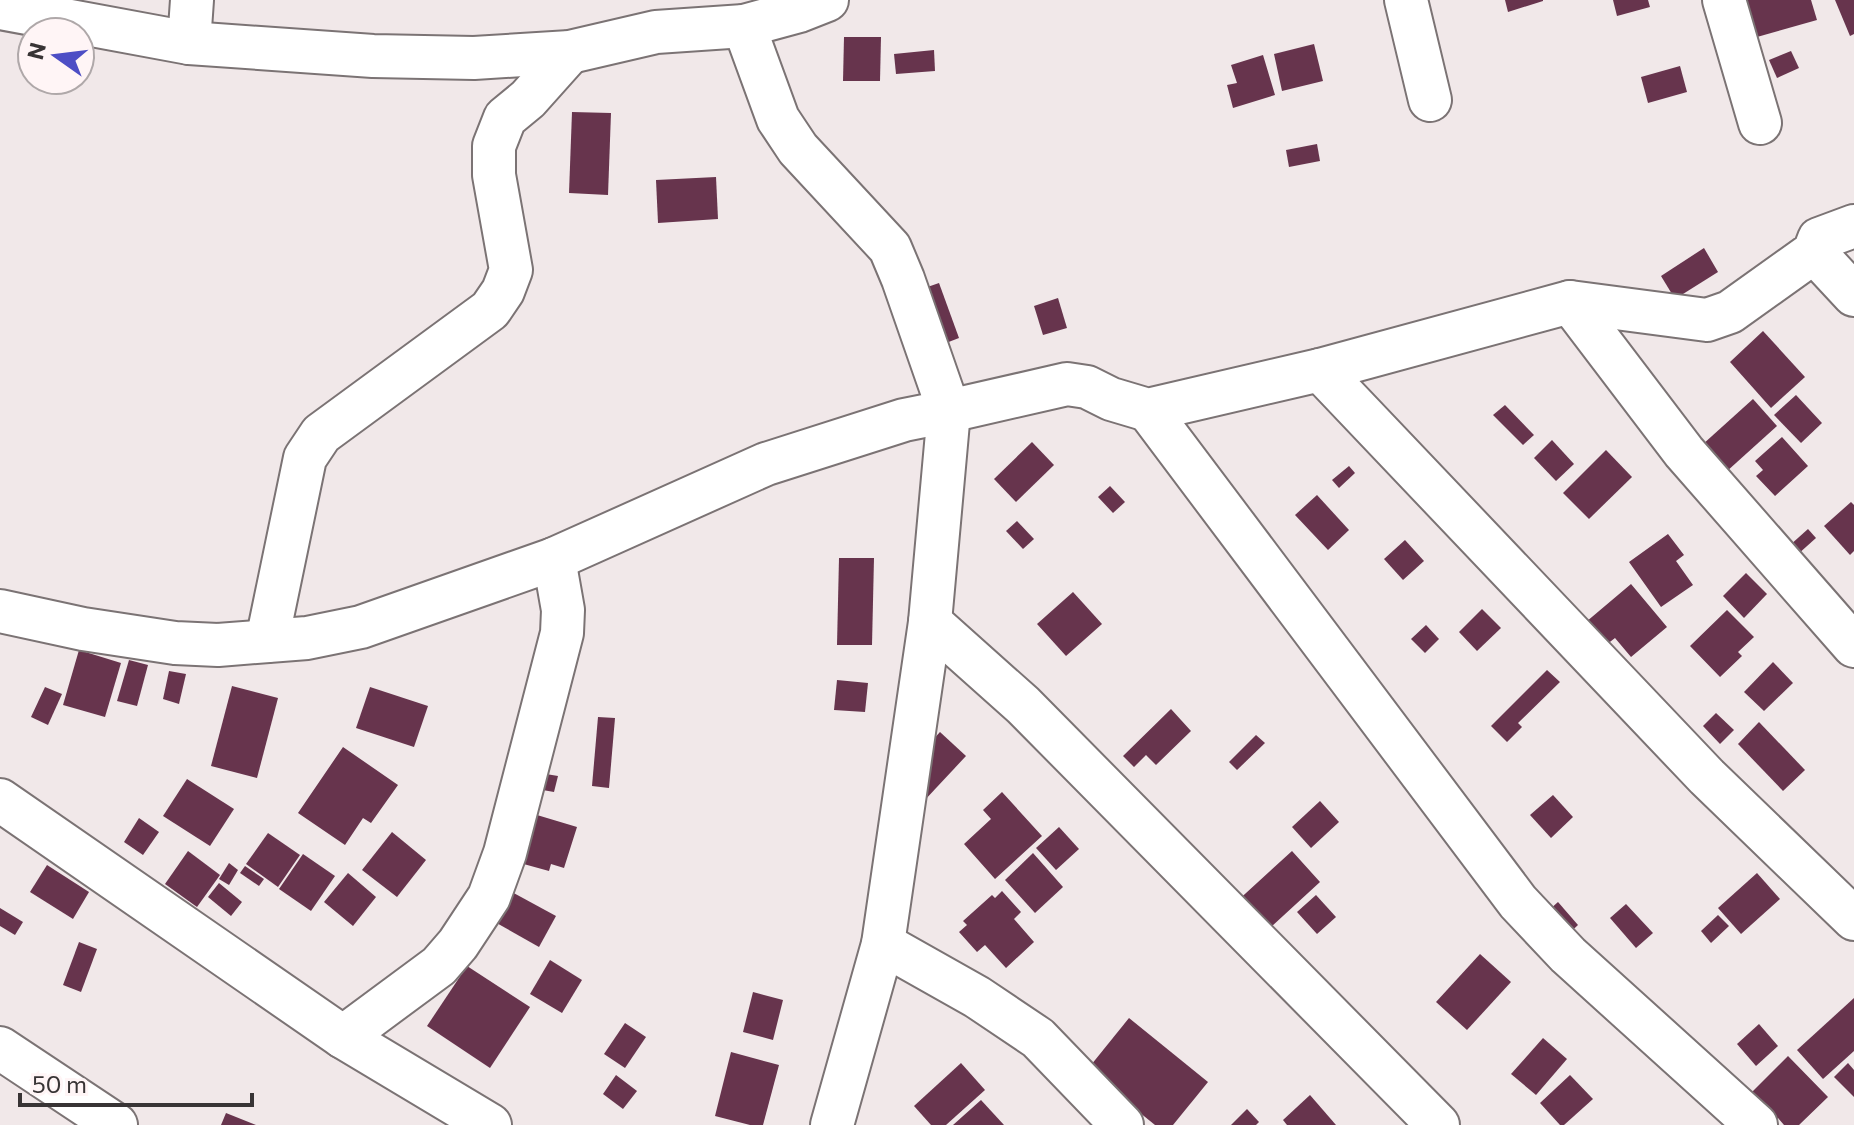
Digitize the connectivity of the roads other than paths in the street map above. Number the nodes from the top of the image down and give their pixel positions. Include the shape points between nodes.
1 (192, 0) edge
2 (827, 0) edge
3 (1406, 0) edge
4 (1724, 0) edge
5 (0, 8) edge
6 (653, 16) edge
7 (744, 26) junction
8 (189, 43) junction
9 (570, 52) junction
10 (1430, 100) dead end
11 (1760, 123) dead end
12 (1854, 226) edge
13 (1814, 252) junction
14 (1854, 295) edge
15 (1570, 302) junction
16 (1320, 370) junction
17 (1148, 410) junction
18 (949, 411) junction
19 (554, 559) junction
20 (0, 611) edge
21 (930, 622) junction
22 (267, 641) junction
23 (1854, 646) edge
24 (0, 800) edge
25 (1854, 919) edge
26 (883, 944) junction
27 (343, 1037) junction
28 (0, 1048) edge
29 (116, 1125) edge
30 (490, 1125) edge
31 (832, 1125) edge
32 (1122, 1125) edge
33 (1438, 1125) edge
34 (1756, 1125) edge

1 - 8 street
2 - 7 street
3 - 10 street
4 - 11 street
5 - 8 street
6 - 7 street
6 - 9 street
7 - 18 street via 778,119 798,149 890,248
8 - 9 street via 373,56 474,58
9 - 22 street via 505,118 494,146 511,270 503,291 490,310 321,434 305,458
12 - 13 street via 1819,239
13 - 14 street
13 - 15 street via 1730,312 1707,320
15 - 16 street
15 - 23 street via 1684,452
16 - 17 street
16 - 25 street via 1707,777
17 - 18 street via 1067,384
17 - 34 street via 1518,902 1568,955
18 - 19 street via 783,458
18 - 21 street
19 - 22 street via 361,627
19 - 27 street via 562,633 489,897 439,966
20 - 22 street via 175,643
21 - 26 street
21 - 33 street via 1023,705
24 - 27 street
26 - 31 street
26 - 32 street via 1038,1038
27 - 30 street
28 - 29 street

